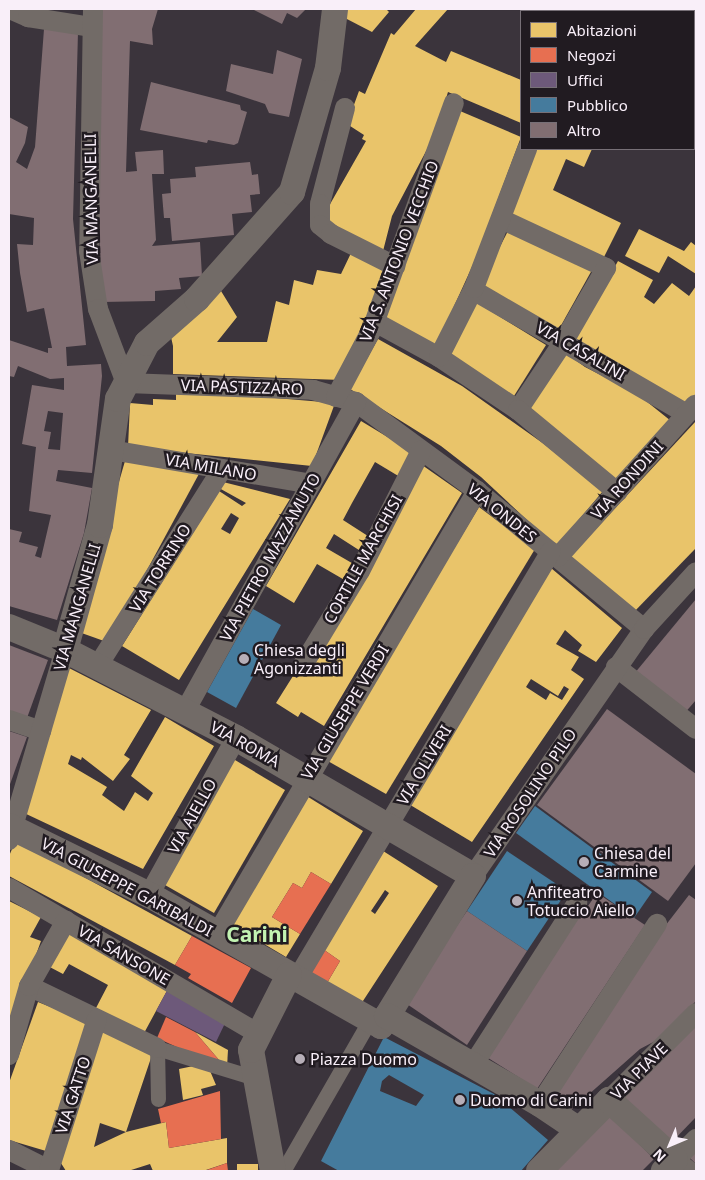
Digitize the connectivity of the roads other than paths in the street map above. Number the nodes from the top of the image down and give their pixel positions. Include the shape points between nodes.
1 (10, 9) edge
2 (335, 9) edge
3 (92, 18) edge
4 (454, 103) dead end
5 (345, 108) dead end
6 (528, 150) edge
7 (501, 219) junction
8 (395, 266) junction
9 (474, 290) junction
10 (375, 322) junction
11 (564, 341) junction
12 (439, 357) junction
13 (126, 383) junction
14 (336, 397) junction
15 (356, 402) junction
16 (692, 409) edge
17 (518, 410) junction
18 (111, 450) junction
19 (422, 451) junction
20 (222, 469) junction
21 (310, 484) junction
22 (477, 491) junction
23 (617, 492) junction
24 (554, 554) junction
25 (696, 572) edge
26 (9, 628) edge
27 (644, 629) junction
28 (66, 650) junction
29 (303, 665) dead end
30 (97, 667) junction
31 (616, 667) junction
32 (185, 711) junction
33 (9, 720) edge
34 (693, 721) edge
35 (41, 731) junction
36 (236, 738) junction
37 (306, 778) junction
38 (388, 825) junction
39 (10, 832) edge
40 (473, 876) junction
41 (9, 888) edge
42 (149, 895) junction
43 (577, 903) dead end
44 (66, 921) junction
45 (657, 924) dead end
46 (217, 934) junction
47 (285, 973) junction
48 (29, 986) junction
49 (696, 1013) edge
50 (97, 1019) junction
51 (379, 1021) junction
52 (248, 1027) junction
53 (157, 1048) junction
54 (9, 1055) edge
55 (473, 1065) junction
56 (255, 1078) junction
57 (158, 1099) dead end
58 (609, 1100) junction
59 (540, 1104) junction
60 (579, 1130) junction
61 (696, 1139) edge
62 (9, 1150) edge
63 (676, 1167) edge
64 (49, 1170) edge
65 (543, 1170) edge
66 (273, 1171) edge
67 (283, 1171) edge

1 - 3 street via 28,17
2 - 13 street, VIA MANGANELLI via 328,68 292,192 197,299 147,343
3 - 13 street, VIA MANGANELLI via 88,251 98,309
4 - 8 street, VIA S. ANTONIO VECCHIO
5 - 8 street via 320,204 320,225 331,234
6 - 7 street
7 - 9 street
7 - 11 street via 606,268
8 - 10 street, VIA S. ANTONIO VECCHIO
9 - 11 street, VIA CASALINI
9 - 12 street
10 - 12 street
10 - 14 street, VIA S. ANTONIO VECCHIO
11 - 16 street, VIA CASALINI
11 - 17 street
12 - 17 street
13 - 14 street, VIA PASTIZZARO via 313,390
13 - 18 street, VIA MANGANELLI via 118,399
14 - 15 street, VIA PASTIZZARO
15 - 19 street, VIA ONDES
15 - 21 street, VIA PIETRO MAZZAMUTO
16 - 23 street, VIA RONDINI
17 - 23 street
18 - 20 street, VIA MILANO
18 - 28 street, VIA MANGANELLI via 100,525
19 - 22 street, VIA ONDES
19 - 29 street, CORTILE MARCHISI via 360,571
20 - 21 street, VIA MILANO
20 - 30 street, VIA TORRINO
21 - 32 street, VIA PIETRO MAZZAMUTO
22 - 24 street, VIA ONDES
22 - 37 street, VIA GIUSEPPE VERDI
23 - 24 street, VIA RONDINI
24 - 27 street, VIA ONDES
24 - 38 street, VIA OLIVERI
25 - 27 street, VIA ROSOLINO PILO
26 - 28 street, VIA ROMA
27 - 31 street, VIA ROSOLINO PILO
28 - 30 street, VIA ROMA
28 - 35 street, VIA MANGANELLI
30 - 32 street, VIA ROMA
31 - 34 street
31 - 40 street, VIA ROSOLINO PILO
32 - 36 street, VIA ROMA
33 - 35 street
35 - 39 street, VIA MANGANELLI
36 - 37 street, VIA ROMA
36 - 42 street, VIA AIELLO
37 - 38 street, VIA ROMA
37 - 46 street, VIA GIUSEPPE VERDI
38 - 40 street, VIA ROMA
38 - 47 street, VIA OLIVERI
39 - 42 street, VIA GIUSEPPE GARIBALDI
40 - 51 street, VIA ROSOLINO PILO
41 - 44 street, VIA SANSONE
42 - 46 street, VIA GIUSEPPE GARIBALDI
43 - 55 street
44 - 48 street
44 - 52 street, VIA SANSONE
45 - 59 street
46 - 47 street, VIA GIUSEPPE GARIBALDI
47 - 51 street, VIA GIUSEPPE GARIBALDI
47 - 52 street
48 - 50 street
48 - 54 street
49 - 58 street, VIA PIAVE
50 - 53 street
50 - 64 street, VIA GATTO
51 - 55 street, VIA GIUSEPPE GARIBALDI
51 - 67 street
52 - 56 street
53 - 56 street
53 - 57 street
55 - 59 street, VIA GIUSEPPE GARIBALDI
56 - 66 street
58 - 60 street, VIA PIAVE
58 - 63 street
59 - 60 street, VIA GIUSEPPE GARIBALDI
60 - 65 street, VIA PIAVE
61 - 63 street
62 - 64 street

